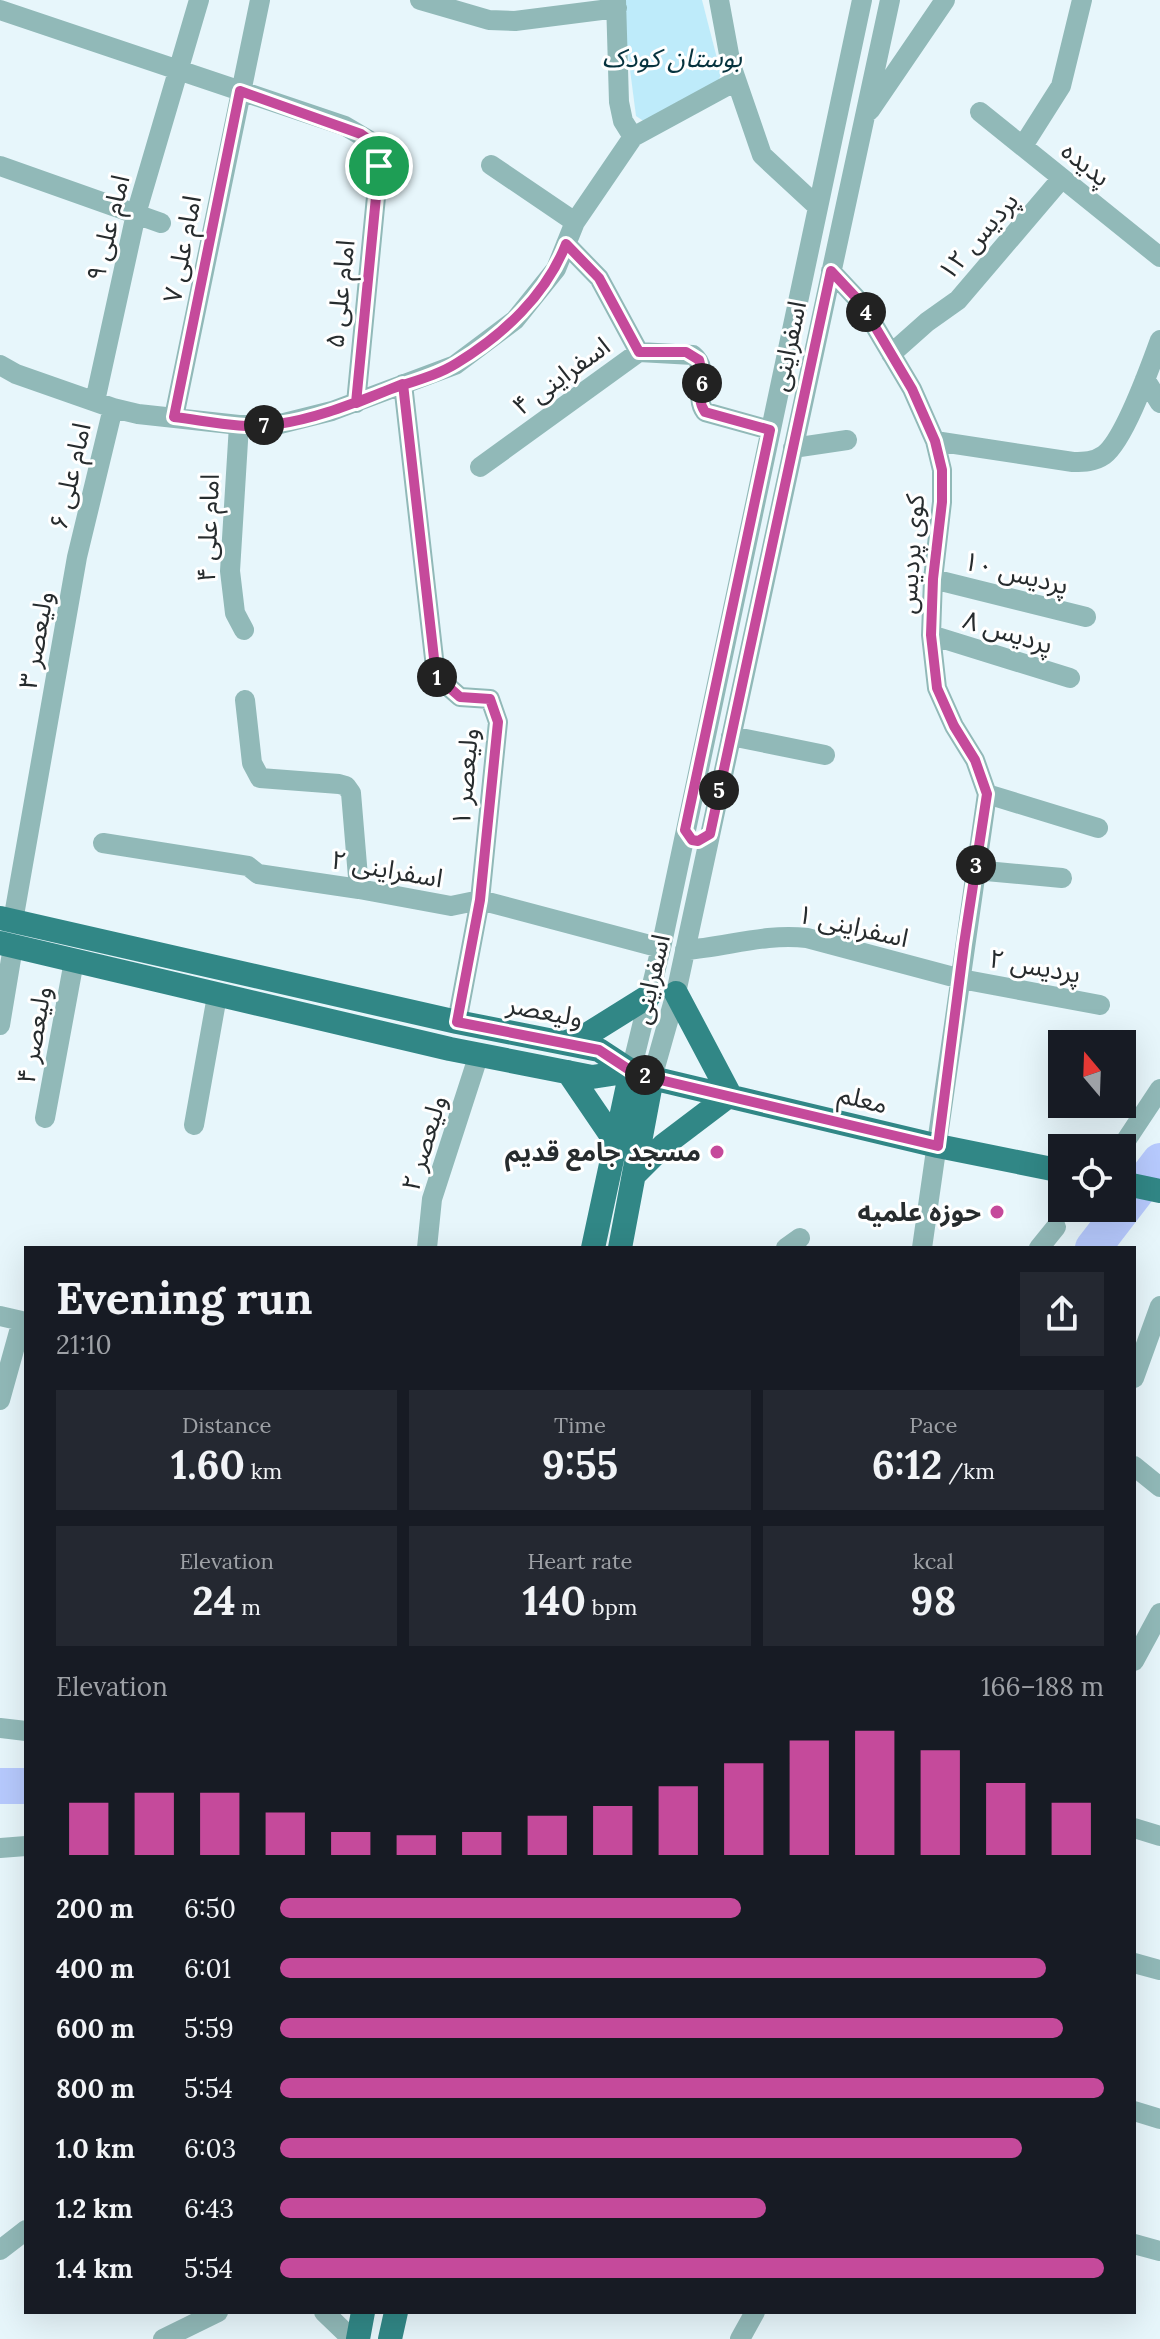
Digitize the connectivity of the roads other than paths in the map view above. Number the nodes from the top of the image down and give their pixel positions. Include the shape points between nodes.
1 (199, 0) edge
2 (260, 0) edge
3 (420, 0) edge
4 (719, 0) edge
5 (862, 0) edge
6 (890, 0) edge
7 (945, 0) edge
8 (1082, 0) edge
9 (617, 4) edge
10 (0, 10) edge
11 (178, 70) junction
12 (736, 81) junction
13 (240, 91) junction
14 (980, 112) dead end
15 (863, 120) junction
16 (633, 137) junction
17 (1023, 146) junction
18 (491, 165) dead end
19 (0, 166) edge
20 (1062, 178) junction
21 (818, 207) junction
22 (136, 214) junction
23 (575, 222) junction
24 (161, 223) dead end
25 (566, 244) junction
26 (1160, 257) edge
27 (831, 271) junction
28 (1160, 340) edge
29 (639, 352) junction
30 (891, 354) junction
31 (0, 365) edge
32 (1145, 379) junction
33 (403, 384) junction
34 (356, 403) junction
35 (1160, 403) edge
36 (104, 404) junction
37 (174, 417) junction
38 (239, 425) junction
39 (770, 430) junction
40 (847, 440) dead end
41 (935, 441) junction
42 (793, 448) junction
43 (480, 467) dead end
44 (77, 557) joint
45 (933, 579) junction
46 (1086, 617) dead end
47 (244, 630) dead end
48 (931, 635) junction
49 (1070, 678) dead end
50 (245, 700) dead end
51 (731, 736) junction
52 (825, 755) dead end
53 (987, 794) junction
54 (1098, 828) dead end
55 (685, 830) junction
56 (710, 834) junction
57 (103, 843) dead end
58 (975, 870) junction
59 (1062, 878) dead end
60 (359, 889) junction
61 (480, 900) junction
62 (6, 919) edge
63 (7, 945) edge
64 (661, 948) junction
65 (685, 950) junction
66 (74, 961) junction
67 (961, 979) junction
68 (676, 993) junction
69 (217, 996) junction
70 (649, 996) junction
71 (1100, 1005) dead end
72 (457, 1022) junction
73 (0, 1025) edge
74 (563, 1043) junction
75 (450, 1049) junction
76 (479, 1054) junction
77 (568, 1072) junction
78 (642, 1074) junction
79 (1160, 1089) edge
80 (730, 1095) junction
81 (45, 1118) dead end
82 (194, 1125) dead end
83 (1130, 1134) edge
84 (615, 1141) junction
85 (938, 1146) junction
86 (1048, 1168) edge
87 (635, 1174) junction
88 (1136, 1186) edge
89 (1160, 1191) edge
90 (1056, 1227) dead end
91 (427, 1246) edge
92 (593, 1246) edge
93 (620, 1246) edge
94 (922, 1246) edge
95 (1041, 1246) edge
96 (1160, 1306) edge
97 (0, 1316) edge
98 (24, 1322) edge
99 (1136, 1372) edge
100 (0, 1400) edge
101 (1136, 1468) edge
102 (1160, 1487) edge
103 (1160, 1613) edge
104 (1136, 1657) edge
105 (0, 1728) edge
106 (24, 1731) edge
107 (1136, 1829) edge
108 (1160, 1836) edge
109 (24, 1846) edge
110 (0, 1848) edge
111 (1136, 1964) edge
112 (1160, 1970) edge
113 (1136, 2112) edge
114 (1160, 2119) edge
115 (24, 2232) edge
116 (1136, 2245) edge
117 (0, 2250) edge
118 (1160, 2251) edge
119 (214, 2314) edge
120 (326, 2314) edge
121 (362, 2314) edge
122 (396, 2314) edge
123 (754, 2314) edge
124 (163, 2339) edge
125 (355, 2339) edge
126 (390, 2339) edge
127 (740, 2339) edge

1 - 11 street, امام علی ۹
2 - 13 street, امام علی ۷
3 - 9 street via 489,20 515,21
4 - 12 street
5 - 21 street, اسفراینی
6 - 15 street, اسفراینی
7 - 15 street
8 - 17 street via 1061,86
9 - 16 street via 619,102
10 - 11 street
11 - 13 street
11 - 22 street, امام علی ۹
12 - 16 street
12 - 21 street via 762,155
13 - 34 street, امام علی ۵ via 345,126 372,142 376,152 379,166
13 - 37 street, امام علی ۷
14 - 17 street, پدیده
15 - 27 street, اسفراینی
16 - 23 street
17 - 20 street, پدیده
18 - 23 street
19 - 22 street
20 - 26 street, پدیده
20 - 30 street, پردیس ۱۲ via 958,300
21 - 39 street, اسفراینی
22 - 24 street
22 - 36 street, امام علی ۹
23 - 25 street
25 - 29 street via 599,278
25 - 33 street via 556,269 515,320 455,365
27 - 30 street, کوی پردیس via 861,303
27 - 42 street, اسفراینی
28 - 32 street
29 - 39 street, اسفراینی ۴ via 693,355 701,366 705,412
29 - 43 street, اسفراینی ۴
30 - 41 street, کوی پردیس
31 - 36 street
32 - 35 street
32 - 41 street via 1113,445 1090,461
33 - 34 street
33 - 61 street, ولیعصر ۱ via 436,676 460,697 490,699 498,722
34 - 38 street via 276,425
36 - 37 street
36 - 44 street, امام علی ۶
37 - 38 street
38 - 47 street, امام علی ۴ via 230,571 235,613
39 - 55 street, اسفراینی
40 - 42 street
41 - 45 street, کوی پردیس via 942,502
42 - 51 street, اسفراینی
44 - 62 street, ولیعصر ۳
45 - 46 street, پردیس ۱۰
45 - 48 street, کوی پردیس
48 - 49 street, پردیس ۸
48 - 53 street, کوی پردیس via 937,688
50 - 60 street via 252,763 260,778 339,784 351,793
51 - 52 street
51 - 56 street, اسفراینی
53 - 54 street
53 - 58 street, کوی پردیس
55 - 56 street via 698,841
55 - 64 street, اسفراینی
56 - 65 street, اسفراینی
57 - 60 street, اسفراینی ۲
58 - 59 street
58 - 67 street, کوی پردیس
60 - 61 street, اسفراینی ۲ via 451,906
61 - 64 street, اسفراینی ۲
61 - 72 street, ولیعصر ۱
62 - 72 main road, ولیعصر
63 - 66 main road
63 - 73 street
64 - 70 street, اسفراینی
65 - 67 street, اسفراینی ۱ via 782,935
65 - 68 street, اسفراینی
66 - 69 main road
66 - 81 street, ولیعصر ۴
67 - 71 street, پردیس ۲
67 - 85 street, کوی پردیس
68 - 78 street, اسفراینی
68 - 80 main road
69 - 75 main road
69 - 82 street
70 - 74 main road via 588,1034
70 - 78 street, اسفراینی
72 - 74 main road, ولیعصر
72 - 75 main road
74 - 78 main road, ولیعصر via 599,1050
75 - 76 main road
76 - 77 main road
76 - 91 street, ولیعصر ۲ via 432,1199
77 - 78 main road via 592,1077
77 - 84 main road
78 - 80 main road, معلم
78 - 84 main road
78 - 87 main road
79 - 83 street
80 - 85 main road, معلم
80 - 87 main road
84 - 92 main road
85 - 86 main road, معلم
85 - 94 street, کوی پردیس
87 - 93 main road
88 - 89 main road
90 - 95 street
96 - 99 street
97 - 98 street
98 - 100 street
101 - 102 street
103 - 104 street
105 - 106 street
107 - 108 street
109 - 110 street
111 - 112 street
113 - 114 street
115 - 117 street
116 - 118 street
119 - 124 street
120 - 125 street
121 - 125 main road
122 - 126 main road
123 - 127 street

